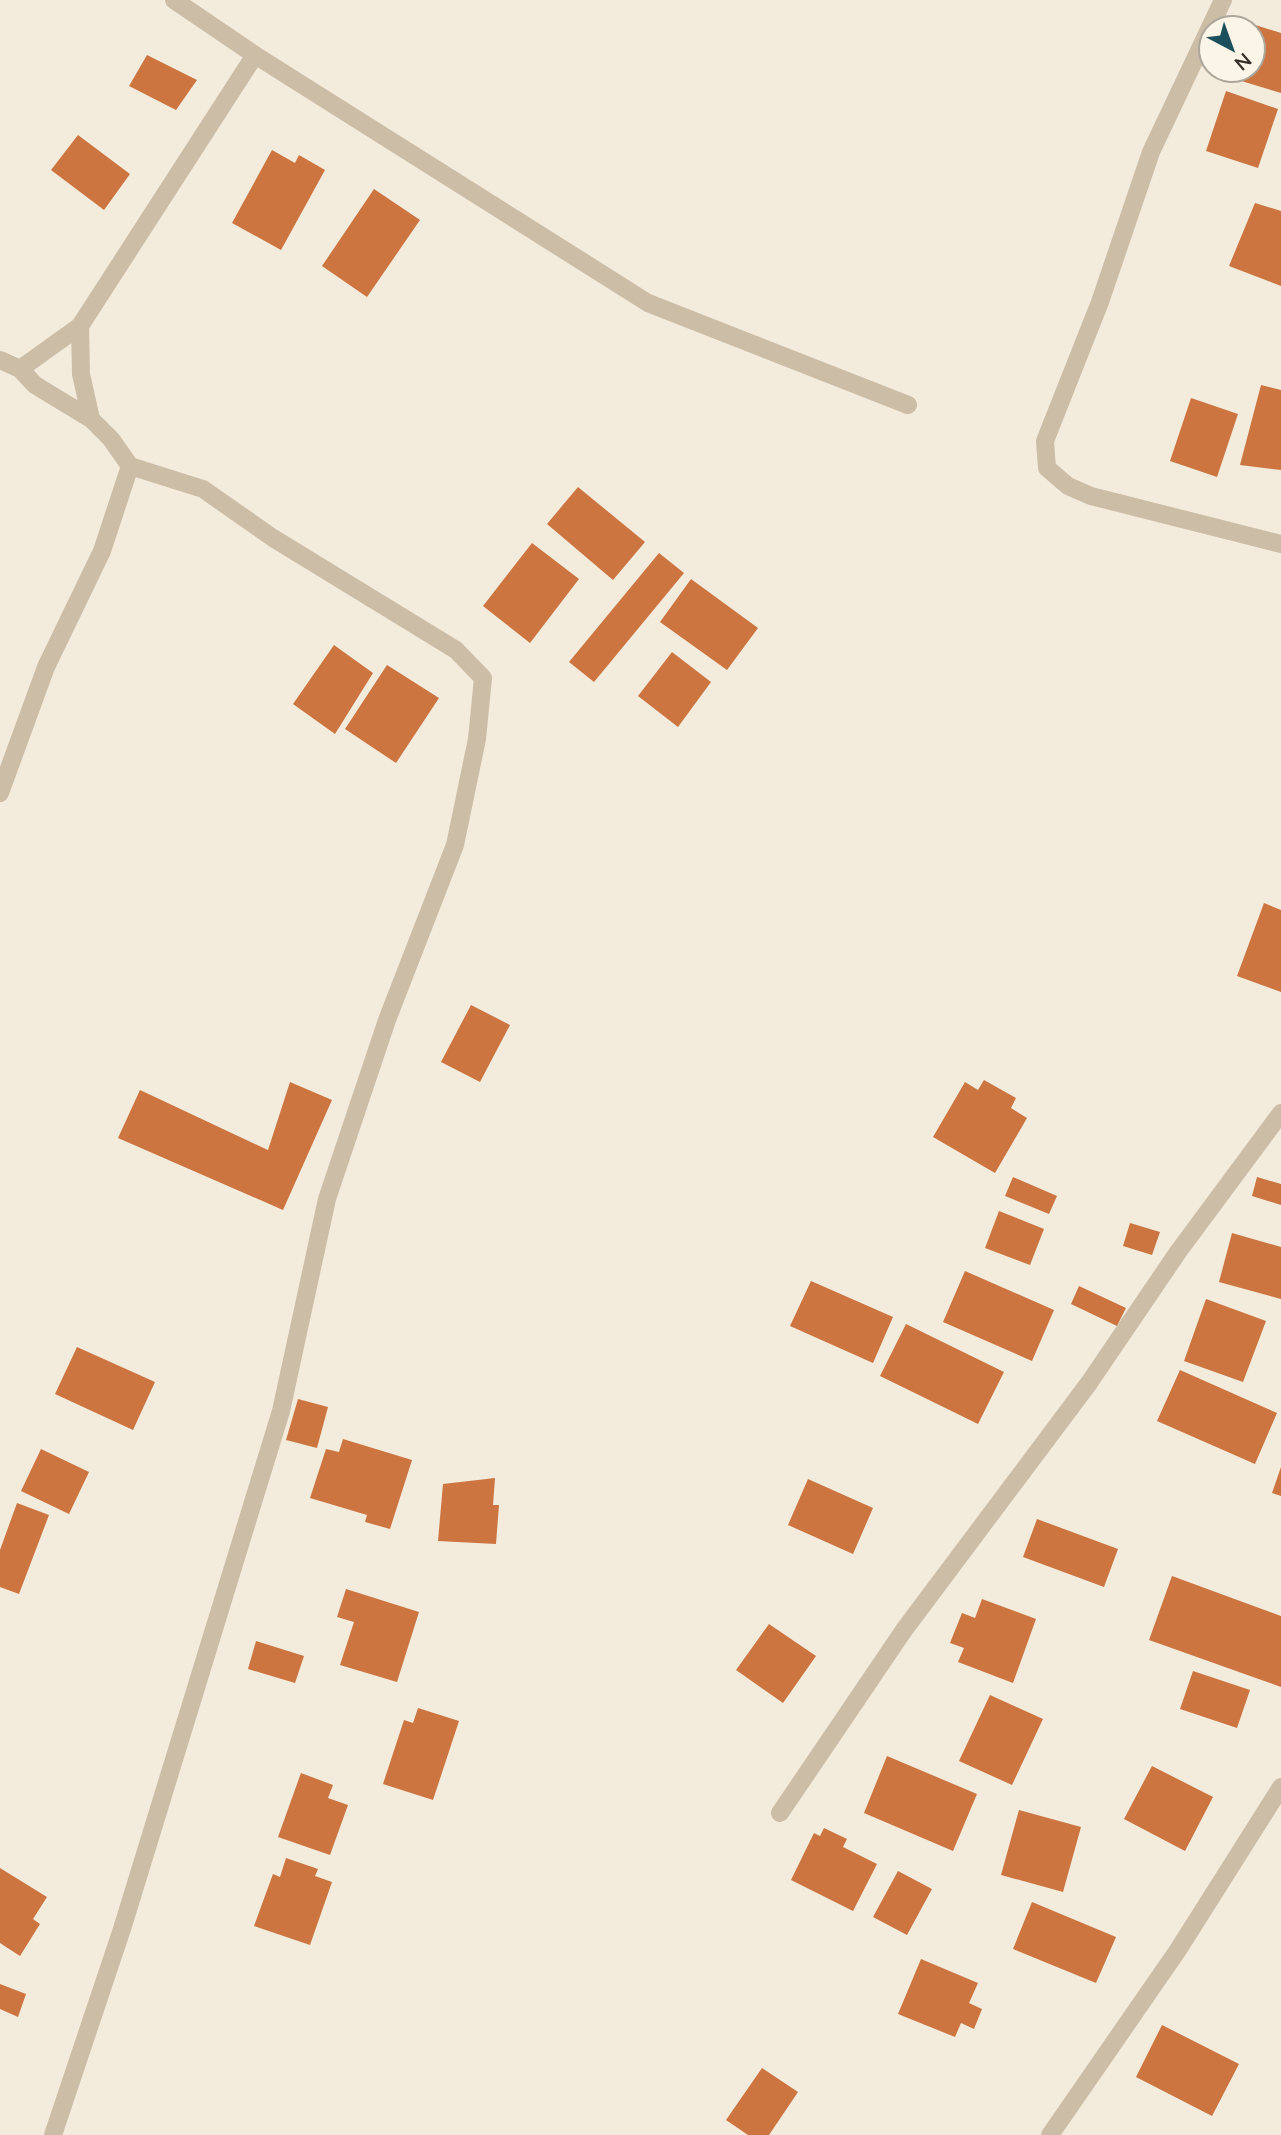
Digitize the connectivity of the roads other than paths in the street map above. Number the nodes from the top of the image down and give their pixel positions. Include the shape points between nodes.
1 (174, 0) edge
2 (1223, 0) edge
3 (255, 55) junction
4 (80, 326) junction
5 (0, 360) edge
6 (20, 369) junction
7 (908, 405) dead end
8 (91, 419) junction
9 (130, 466) junction
10 (1281, 544) edge
11 (0, 793) edge
12 (1281, 1113) edge
13 (1281, 1787) edge
14 (780, 1813) dead end
15 (53, 2135) edge
16 (1050, 2135) edge

1 - 3 street
2 - 10 street via 1152,152 1045,441 1047,468 1068,486 1091,496
3 - 4 street
3 - 7 street via 648,303
4 - 6 street
4 - 8 street via 81,374
5 - 6 street
6 - 8 street via 35,385
8 - 9 street
9 - 11 street via 102,551 51,657
9 - 15 street via 203,488 273,538 456,650 483,678 482,703 455,845 387,1020 327,1199 281,1411 122,1929
12 - 14 street via 1073,1405 904,1630
13 - 16 street via 1178,1950

